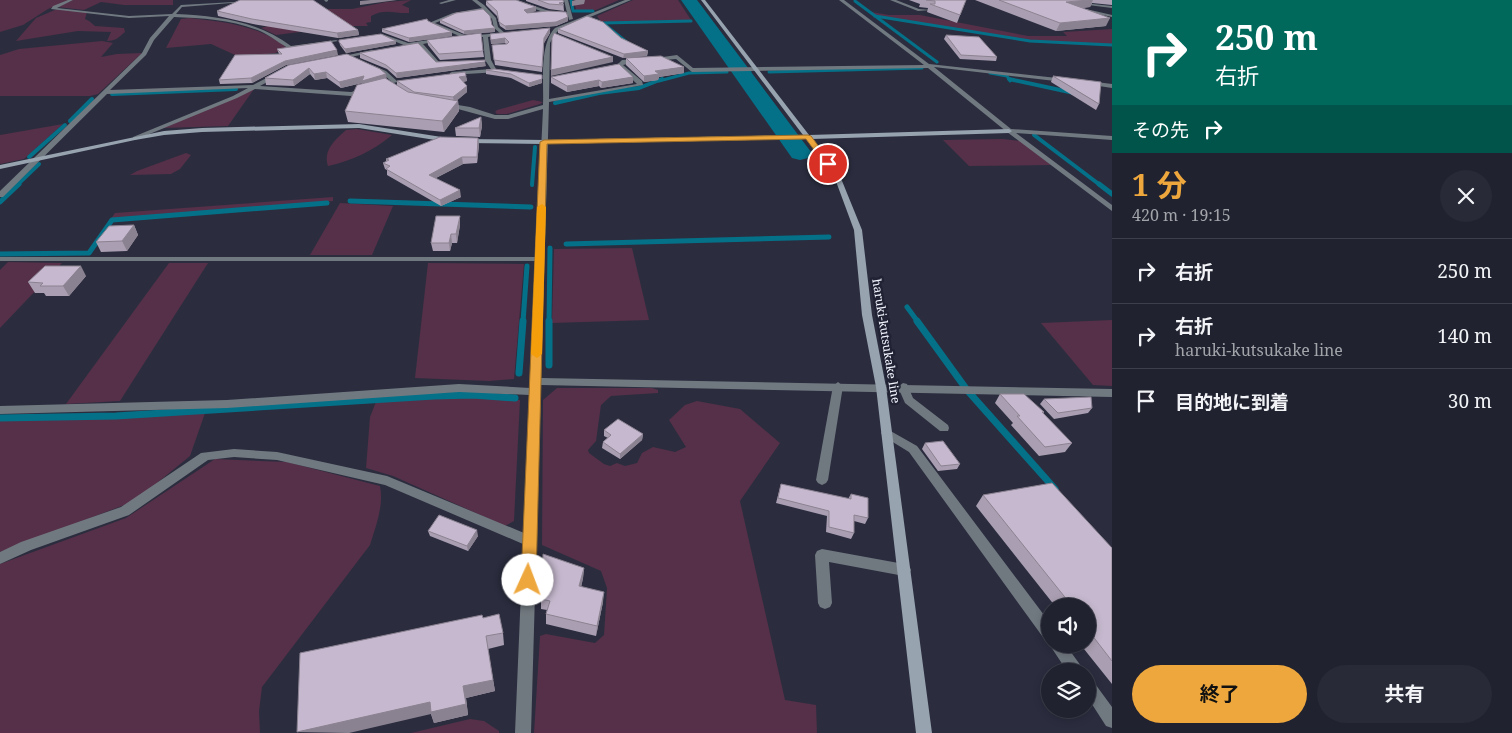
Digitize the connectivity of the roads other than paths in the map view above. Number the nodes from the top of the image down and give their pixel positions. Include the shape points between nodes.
1 (71, 0) edge
2 (267, 0) edge
3 (454, 0) edge
4 (474, 0) edge
5 (513, 0) edge
6 (566, 0) edge
7 (629, 0) edge
8 (703, 0) edge
9 (841, 0) edge
10 (851, 0) edge
11 (892, 0) edge
12 (250, 1) edge
13 (1061, 1) edge
14 (488, 2) edge
15 (441, 3) dead end
16 (480, 3) junction
17 (1112, 7) edge
18 (484, 9) junction
19 (929, 10) edge
20 (548, 12) junction
21 (535, 14) edge
22 (569, 14) junction
23 (171, 16) junction
24 (1112, 16) edge
25 (573, 22) junction
26 (511, 33) edge
27 (504, 34) junction
28 (485, 35) junction
29 (466, 37) junction
30 (352, 39) edge
31 (344, 40) edge
32 (420, 43) junction
33 (408, 45) junction
34 (337, 46) junction
35 (496, 46) edge
36 (395, 47) edge
37 (487, 47) junction
38 (381, 50) edge
39 (346, 57) junction
40 (613, 59) edge
41 (326, 60) edge
42 (356, 60) edge
43 (480, 60) edge
44 (488, 60) junction
45 (363, 63) edge
46 (455, 63) edge
47 (621, 63) junction
48 (928, 65) junction
49 (602, 68) edge
50 (494, 70) junction
51 (756, 70) junction
52 (282, 71) edge
53 (510, 72) edge
54 (448, 74) edge
55 (538, 75) edge
56 (547, 78) junction
57 (556, 78) edge
58 (404, 81) edge
59 (1071, 81) edge
60 (395, 82) junction
61 (1079, 82) edge
62 (253, 86) junction
63 (1112, 86) edge
64 (370, 89) edge
65 (397, 90) edge
66 (106, 92) junction
67 (546, 103) junction
68 (436, 104) edge
69 (1009, 131) junction
70 (808, 137) junction
71 (135, 138) junction
72 (1112, 138) edge
73 (544, 142) junction
74 (35, 161) junction
75 (0, 167) edge
76 (0, 195) edge
77 (1112, 209) edge
78 (0, 259) edge
79 (540, 259) junction
80 (838, 386) junction
81 (535, 387) junction
82 (881, 387) junction
83 (903, 388) junction
84 (1017, 390) junction
85 (1112, 393) edge
86 (1030, 404) edge
87 (0, 410) edge
88 (944, 428) dead end
89 (887, 433) junction
90 (822, 480) dead end
91 (530, 541) junction
92 (0, 558) edge
93 (904, 570) junction
94 (825, 603) dead end
95 (1041, 623) edge
96 (1096, 697) edge
97 (1112, 720) edge
98 (523, 733) edge
99 (924, 733) edge

1 - 23 street via 52,9 128,17
2 - 12 street
3 - 15 street
4 - 16 street
5 - 20 street
6 - 22 street
7 - 25 street
8 - 51 main road, haruki-kutsukake line
9 - 10 street
9 - 48 street
11 - 19 street via 918,10
12 - 23 street via 181,6
13 - 17 street
13 - 24 street via 1065,6
14 - 16 street
16 - 18 street
18 - 27 street
18 - 29 street via 455,14 431,23
20 - 21 street
20 - 22 street
22 - 25 street
23 - 34 street via 226,21 264,30 290,48
23 - 66 street via 144,54
25 - 56 street via 552,34 548,43
26 - 27 street
27 - 28 street
28 - 29 street
28 - 37 street
29 - 32 street
30 - 33 street via 382,35
31 - 34 street
32 - 33 street
32 - 46 street via 438,64
33 - 36 street
34 - 39 street
35 - 37 street
37 - 44 street
38 - 39 street
39 - 41 street
39 - 42 street
40 - 47 street
43 - 44 street
44 - 50 street
45 - 60 street via 384,72
47 - 49 street
47 - 51 street via 677,57 692,70
47 - 67 street via 640,85
48 - 51 street
48 - 59 street
48 - 69 street
50 - 53 street
50 - 54 street
51 - 70 main road, haruki-kutsukake line
52 - 62 street
55 - 56 street
56 - 57 street
56 - 67 street
58 - 60 street
60 - 65 street via 389,85
61 - 63 street
62 - 64 street via 351,94
62 - 66 street
62 - 71 street via 235,97
66 - 74 street
67 - 68 street via 495,117
67 - 73 street
69 - 70 main road
69 - 72 street
69 - 77 street
70 - 73 main road
70 - 82 main road, haruki-kutsukake line via 837,176 858,230 867,316
71 - 73 main road via 202,130 343,126 377,128 447,140
71 - 74 main road
73 - 79 street
74 - 75 main road
74 - 76 street
78 - 79 street
79 - 81 street
80 - 81 street
80 - 82 street
80 - 90 street
81 - 87 street via 459,388 226,404
81 - 91 street
82 - 83 street
82 - 89 main road, haruki-kutsukake line
83 - 84 street
83 - 88 street via 910,400
84 - 85 street
84 - 86 street
89 - 93 main road, haruki-kutsukake line
89 - 95 street via 913,449
91 - 92 street via 386,481 277,456 234,453 205,456 125,511
91 - 98 street
93 - 94 street via 822,555
93 - 99 main road, haruki-kutsukake line
96 - 97 street

